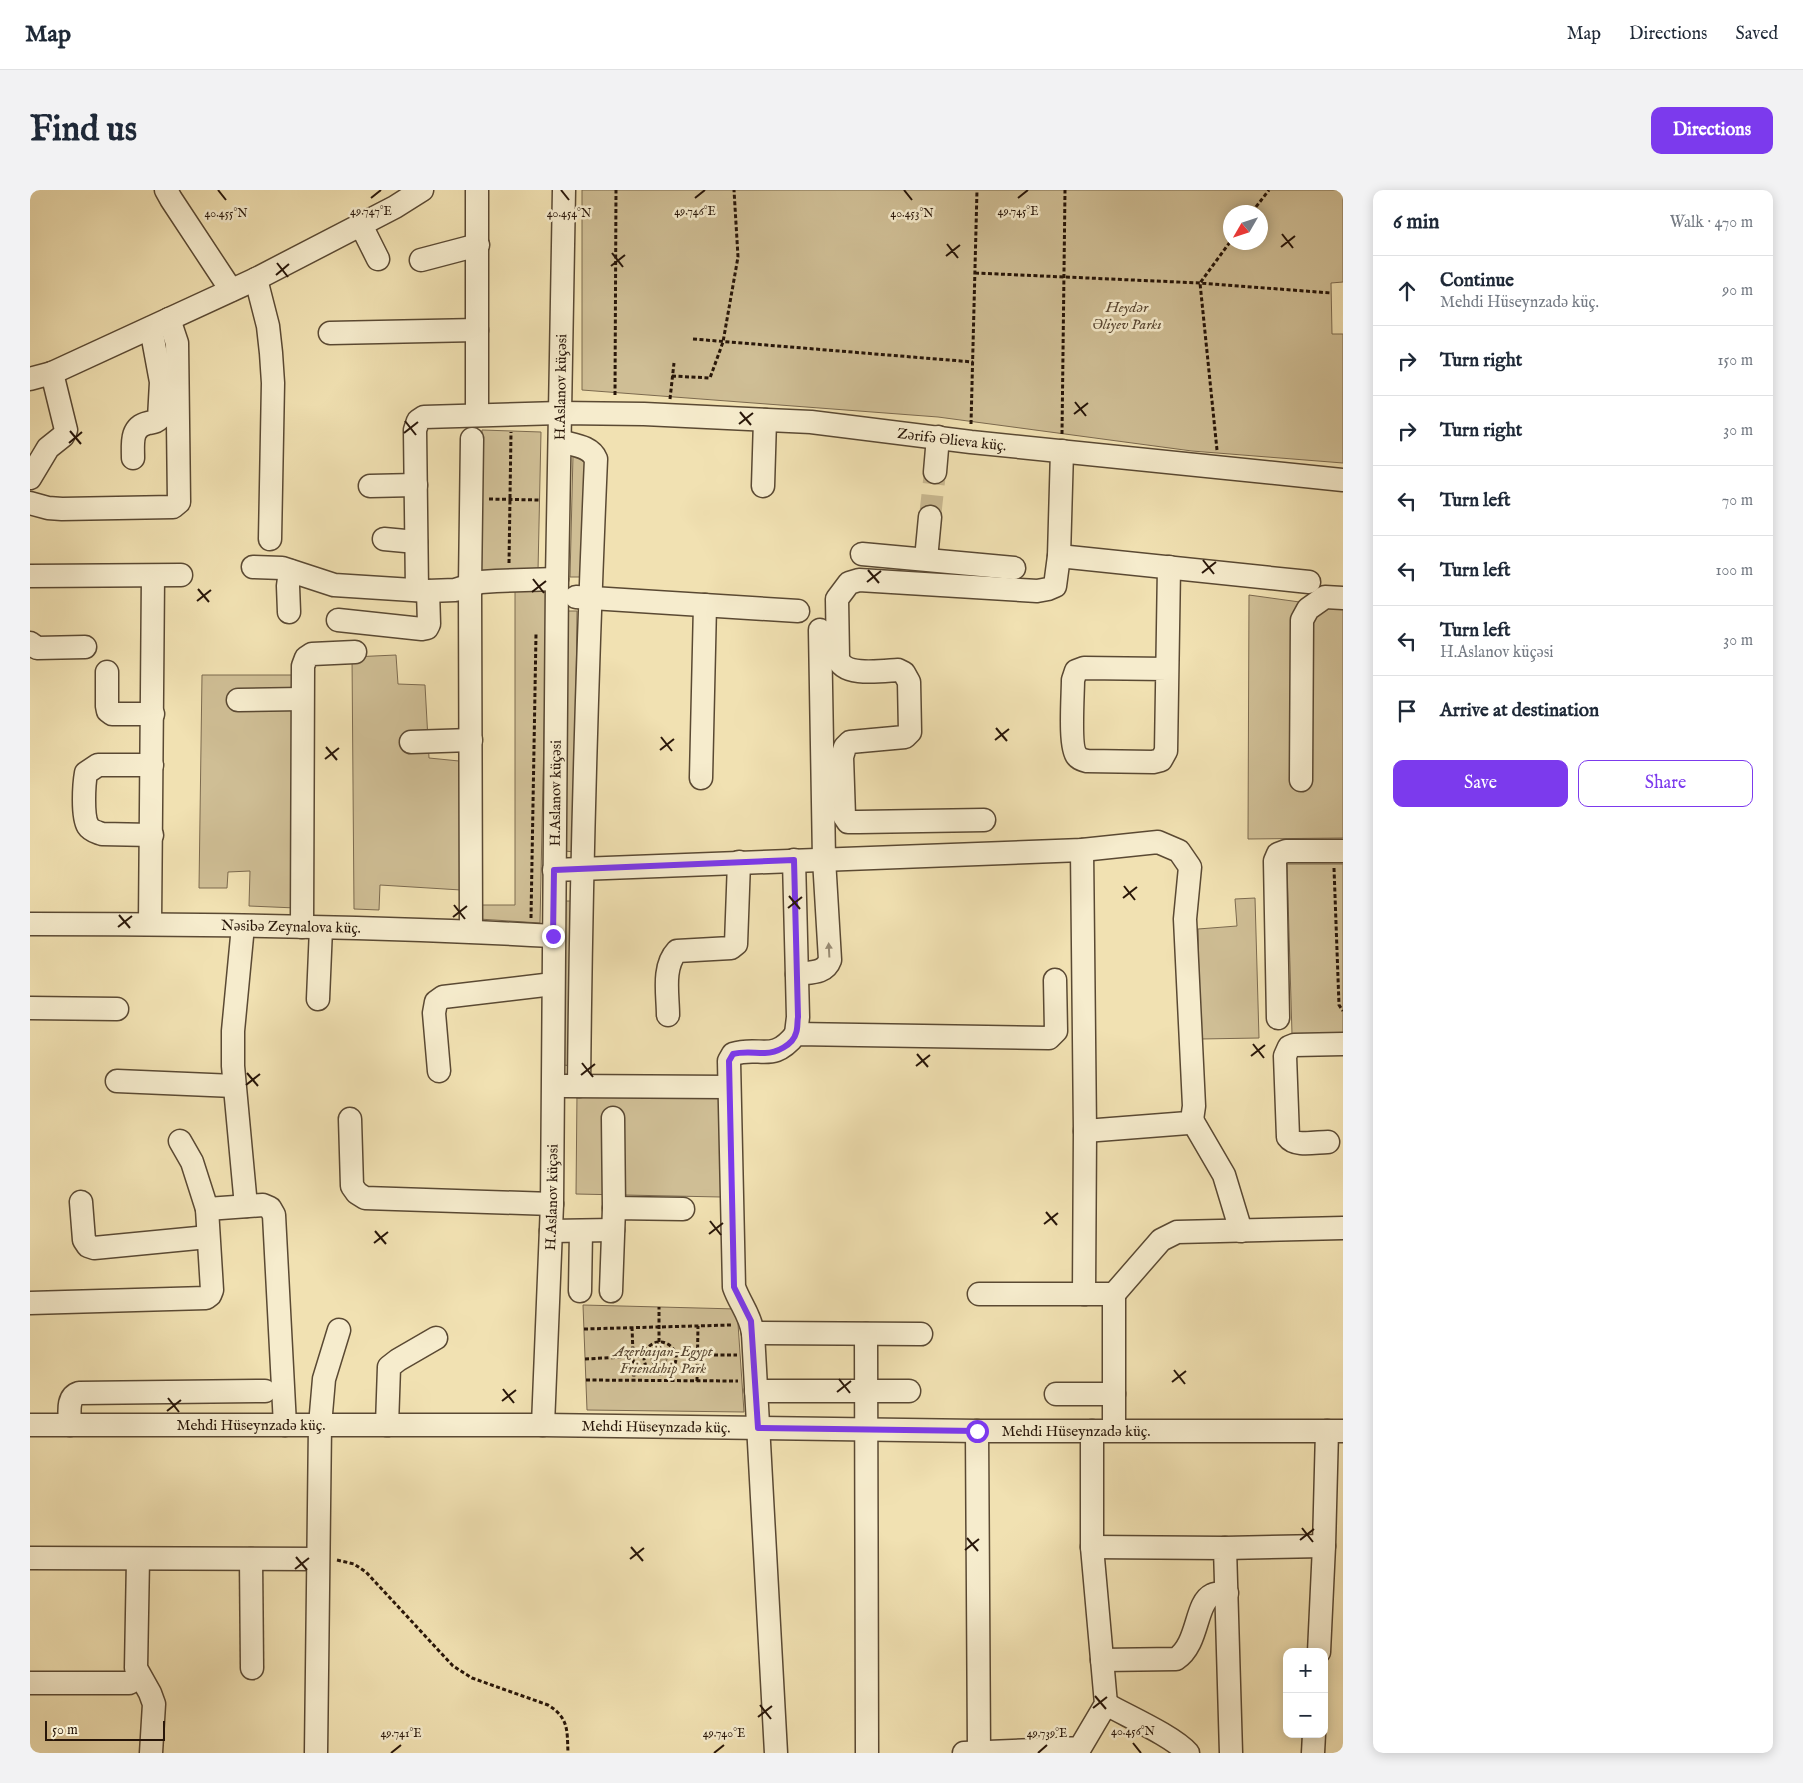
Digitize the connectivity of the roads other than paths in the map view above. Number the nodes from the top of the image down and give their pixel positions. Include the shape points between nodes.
1 (166, 190) edge
2 (422, 190) edge
3 (478, 190) edge
4 (564, 190) edge
5 (361, 225) junction
6 (478, 244) junction
7 (378, 259) dead end
8 (421, 260) dead end
9 (256, 279) junction
10 (232, 290) junction
11 (160, 324) junction
12 (477, 330) junction
13 (330, 333) dead end
14 (52, 372) junction
15 (30, 380) edge
16 (560, 413) junction
17 (477, 415) junction
18 (765, 420) junction
19 (938, 437) junction
20 (472, 439) dead end
21 (560, 441) junction
22 (1062, 443) junction
23 (133, 458) dead end
24 (934, 472) tunnel mouth
25 (30, 478) edge
26 (1343, 480) edge
27 (416, 485) junction
28 (370, 486) dead end
29 (763, 486) dead end
30 (30, 503) edge
31 (930, 517) tunnel mouth
32 (270, 539) dead end
33 (384, 539) dead end
34 (416, 542) junction
35 (862, 554) dead end
36 (1059, 556) junction
37 (926, 559) junction
38 (253, 567) dead end
39 (1169, 567) junction
40 (1014, 568) dead end
41 (290, 571) junction
42 (180, 575) dead end
43 (30, 576) edge
44 (154, 576) junction
45 (1309, 582) dead end
46 (470, 585) junction
47 (557, 587) junction
48 (658, 588) dead end
49 (423, 591) junction
50 (590, 592) junction
51 (1343, 598) edge
52 (705, 605) junction
53 (798, 611) dead end
54 (289, 612) dead end
55 (338, 620) dead end
56 (820, 630) dead end
57 (30, 643) edge
58 (85, 647) dead end
59 (354, 652) dead end
60 (1167, 668) junction
61 (107, 672) dead end
62 (302, 699) junction
63 (238, 700) dead end
64 (153, 714) junction
65 (471, 740) junction
66 (411, 742) dead end
67 (152, 765) junction
68 (701, 778) dead end
69 (1301, 780) dead end
70 (984, 820) dead end
71 (152, 835) junction
72 (1082, 850) junction
73 (1338, 858) edge
74 (824, 859) junction
75 (794, 860) junction
76 (739, 862) junction
77 (581, 868) junction
78 (554, 870) junction
79 (30, 924) edge
80 (150, 924) junction
81 (243, 926) junction
82 (312, 927) junction
83 (471, 931) junction
84 (553, 936) junction
85 (797, 974) junction
86 (1055, 980) dead end
87 (554, 984) junction
88 (318, 999) dead end
89 (30, 1008) edge
90 (117, 1009) dead end
91 (668, 1015) dead end
92 (1278, 1018) dead end
93 (796, 1034) junction
94 (1343, 1044) edge
95 (439, 1071) dead end
96 (117, 1080) dead end
97 (234, 1086) junction
98 (553, 1086) junction
99 (579, 1086) junction
100 (729, 1087) junction
101 (613, 1118) dead end
102 (350, 1119) dead end
103 (1192, 1120) junction
104 (1085, 1131) junction
105 (180, 1141) dead end
106 (1328, 1142) dead end
107 (82, 1202) dead end
108 (552, 1204) junction
109 (246, 1206) junction
110 (207, 1208) junction
111 (683, 1209) dead end
112 (613, 1219) junction
113 (1343, 1228) edge
114 (551, 1231) junction
115 (581, 1231) junction
116 (1241, 1231) junction
117 (208, 1237) junction
118 (611, 1291) dead end
119 (580, 1292) dead end
120 (979, 1294) dead end
121 (1084, 1294) junction
122 (1114, 1294) junction
123 (30, 1303) edge
124 (745, 1329) junction
125 (339, 1330) dead end
126 (866, 1334) junction
127 (921, 1334) dead end
128 (436, 1338) dead end
129 (749, 1386) junction
130 (265, 1391) dead end
131 (867, 1391) junction
132 (909, 1391) dead end
133 (161, 1392) junction
134 (188, 1392) junction
135 (1056, 1394) dead end
136 (1114, 1394) junction
137 (285, 1424) junction
138 (320, 1424) junction
139 (30, 1425) edge
140 (70, 1425) junction
141 (158, 1425) junction
142 (186, 1425) junction
143 (387, 1425) junction
144 (543, 1425) junction
145 (758, 1428) junction
146 (868, 1429) junction
147 (1114, 1430) junction
148 (977, 1431) junction
149 (1092, 1431) junction
150 (1335, 1431) edge
151 (1324, 1546) junction
152 (1092, 1547) junction
153 (1226, 1548) junction
154 (30, 1558) edge
155 (138, 1559) junction
156 (252, 1559) junction
157 (317, 1559) junction
158 (1227, 1593) junction
159 (1319, 1648) edge
160 (1102, 1660) junction
161 (252, 1668) dead end
162 (140, 1677) junction
163 (30, 1683) edge
164 (1106, 1704) junction
165 (1314, 1738) edge
166 (979, 1752) edge
167 (151, 1753) edge
168 (316, 1753) edge
169 (776, 1753) edge
170 (867, 1753) edge
171 (964, 1753) edge
172 (1188, 1753) edge
173 (1231, 1753) edge
174 (1313, 1753) edge

1 - 10 street
2 - 5 street
3 - 6 street
4 - 16 street, H.Aslanov küçəsi
5 - 7 street
5 - 9 street
6 - 8 street
6 - 12 street
9 - 10 street
9 - 32 street via 268,326 273,383
10 - 11 street
11 - 14 street
11 - 23 street via 159,419 139,426 135,431
11 - 30 street via 177,343 179,502 173,507 62,510
12 - 13 street
12 - 17 street
14 - 15 street
14 - 25 street via 66,430 48,448
16 - 17 street, Zərifə Əlieva küç.
16 - 18 street, Zərifə Əlieva küç. via 669,414
16 - 21 street, H.Aslanov küçəsi
17 - 27 street, Zərifə Əlieva küç. via 424,417 418,421 415,430
18 - 19 street, Zərifə Əlieva küç. via 811,422
18 - 29 street
19 - 22 street, Zərifə Əlieva küç. via 971,442
19 - 24 street
20 - 46 street
21 - 47 street, H.Aslanov küçəsi
21 - 50 street via 590,450 596,459
22 - 26 street, Zərifə Əlieva küç.
22 - 36 street
27 - 28 street
27 - 34 street
31 - 37 street
33 - 34 street
34 - 49 street
35 - 37 street
36 - 39 street
36 - 70 street via 1055,586 1048,589 1037,591 859,580 849,583 837,599 840,664 853,671 898,670 909,682 910,732 905,737 850,742 845,747 842,757 844,816 848,822
37 - 40 street
38 - 41 street
39 - 45 street
39 - 60 street
41 - 49 street via 334,585
41 - 54 street
42 - 44 street
43 - 44 street
44 - 64 street
46 - 47 street via 496,581
46 - 49 street via 455,590
46 - 65 street
47 - 50 street
47 - 78 street, H.Aslanov küçəsi
48 - 50 street
49 - 55 street via 429,624 422,630
50 - 52 street
50 - 77 street
51 - 69 street via 1325,597 1308,609 1302,620
52 - 53 street
52 - 68 street
56 - 74 street
57 - 58 street via 37,648
59 - 62 street via 312,654 306,658
60 - 60 street via 1166,751 1161,760 1087,761 1078,758 1072,742 1076,671 1084,668
61 - 64 street via 108,711 112,714
62 - 63 street
62 - 82 street
64 - 67 street
65 - 66 street
65 - 83 street
67 - 71 street
67 - 71 street via 98,766 86,773 85,818 94,832
71 - 80 street
72 - 74 street
72 - 103 street via 1158,842 1180,852 1190,866 1186,919
72 - 104 street
73 - 92 street via 1286,851 1278,854 1275,861
74 - 75 street
85 -> 74 street via 823,970 830,960
75 - 76 street
75 - 85 street
76 - 77 street
76 - 91 street via 736,944 731,948 677,951 671,957
77 - 78 street
77 - 99 street
78 - 84 street, H.Aslanov küçəsi
79 - 80 street, Nəsibə Zeynalova küç.
80 - 81 street, Nəsibə Zeynalova küç.
81 - 82 street, Nəsibə Zeynalova küç.
81 - 97 street via 233,1031
82 - 83 street, Nəsibə Zeynalova küç.
82 - 88 street
83 - 84 street, Nəsibə Zeynalova küç.
84 - 87 street, H.Aslanov küçəsi
85 - 93 street
86 - 93 street via 1056,1031 1049,1038
87 - 95 street via 443,997 436,1002
87 - 98 street, H.Aslanov küçəsi
89 - 90 street
93 - 100 street via 779,1050 733,1054 729,1061
94 - 106 street via 1294,1045 1289,1047 1285,1056 1288,1137 1297,1142
96 - 97 street
97 - 109 street
98 - 99 street
98 - 108 street, H.Aslanov küçəsi
99 - 100 street
100 - 124 street via 734,1287 751,1321
101 - 112 street
102 - 108 street via 352,1186 365,1198
103 - 104 street via 1188,1123
103 - 116 street via 1224,1174
104 - 121 street
105 - 110 street via 192,1162
107 - 117 street via 84,1240 94,1248
108 - 114 street, H.Aslanov küçəsi
109 - 110 street
109 - 137 street via 263,1205 274,1215
110 - 117 street
111 - 112 street
112 - 115 street
112 - 118 street
113 - 116 street
114 - 115 street
114 - 144 street, H.Aslanov küçəsi
115 - 119 street
116 - 122 street via 1177,1232 1170,1235 1161,1240
117 - 123 street via 212,1290 206,1298
120 - 121 street
121 - 122 street
122 - 136 street
124 - 126 street
124 - 129 street
125 - 138 street via 324,1380
126 - 127 street
126 - 131 street
128 - 143 street via 389,1367
129 - 131 street
129 - 145 street
130 - 134 street
131 - 132 street
131 - 146 street
133 - 134 street
133 - 140 street via 74,1395 70,1398
133 - 141 street
134 - 142 street
135 - 136 street
136 - 147 street
137 - 138 street, Mehdi Hüseynzadə küç.
137 - 142 street, Mehdi Hüseynzadə küç.
138 - 143 street, Mehdi Hüseynzadə küç.
138 - 157 street
139 - 140 street, Mehdi Hüseynzadə küç.
140 - 141 street, Mehdi Hüseynzadə küç.
141 - 142 street, Mehdi Hüseynzadə küç.
143 - 144 street, Mehdi Hüseynzadə küç.
144 - 145 street, Mehdi Hüseynzadə küç.
145 - 146 street, Mehdi Hüseynzadə küç.
145 - 169 street
146 - 148 street, Mehdi Hüseynzadə küç.
146 - 170 street
147 - 149 street, Mehdi Hüseynzadə küç.
147 - 150 street, Mehdi Hüseynzadə küç.
148 - 149 street, Mehdi Hüseynzadə küç.
148 - 166 street
149 - 152 street
150 - 151 street
151 - 153 street
151 - 159 street
152 - 153 street
152 - 160 street
153 - 158 street
154 - 155 street
155 - 156 street
155 - 162 street via 136,1668
156 - 157 street
156 - 161 street
157 - 168 street
158 - 160 street via 1211,1596 1204,1602 1190,1643 1184,1654 1176,1659
158 - 173 street
160 - 164 street
162 - 163 street via 123,1684
162 - 167 street via 154,1704
164 - 166 street via 1080,1748
164 - 172 street via 1183,1747
165 - 174 street
166 - 171 street

